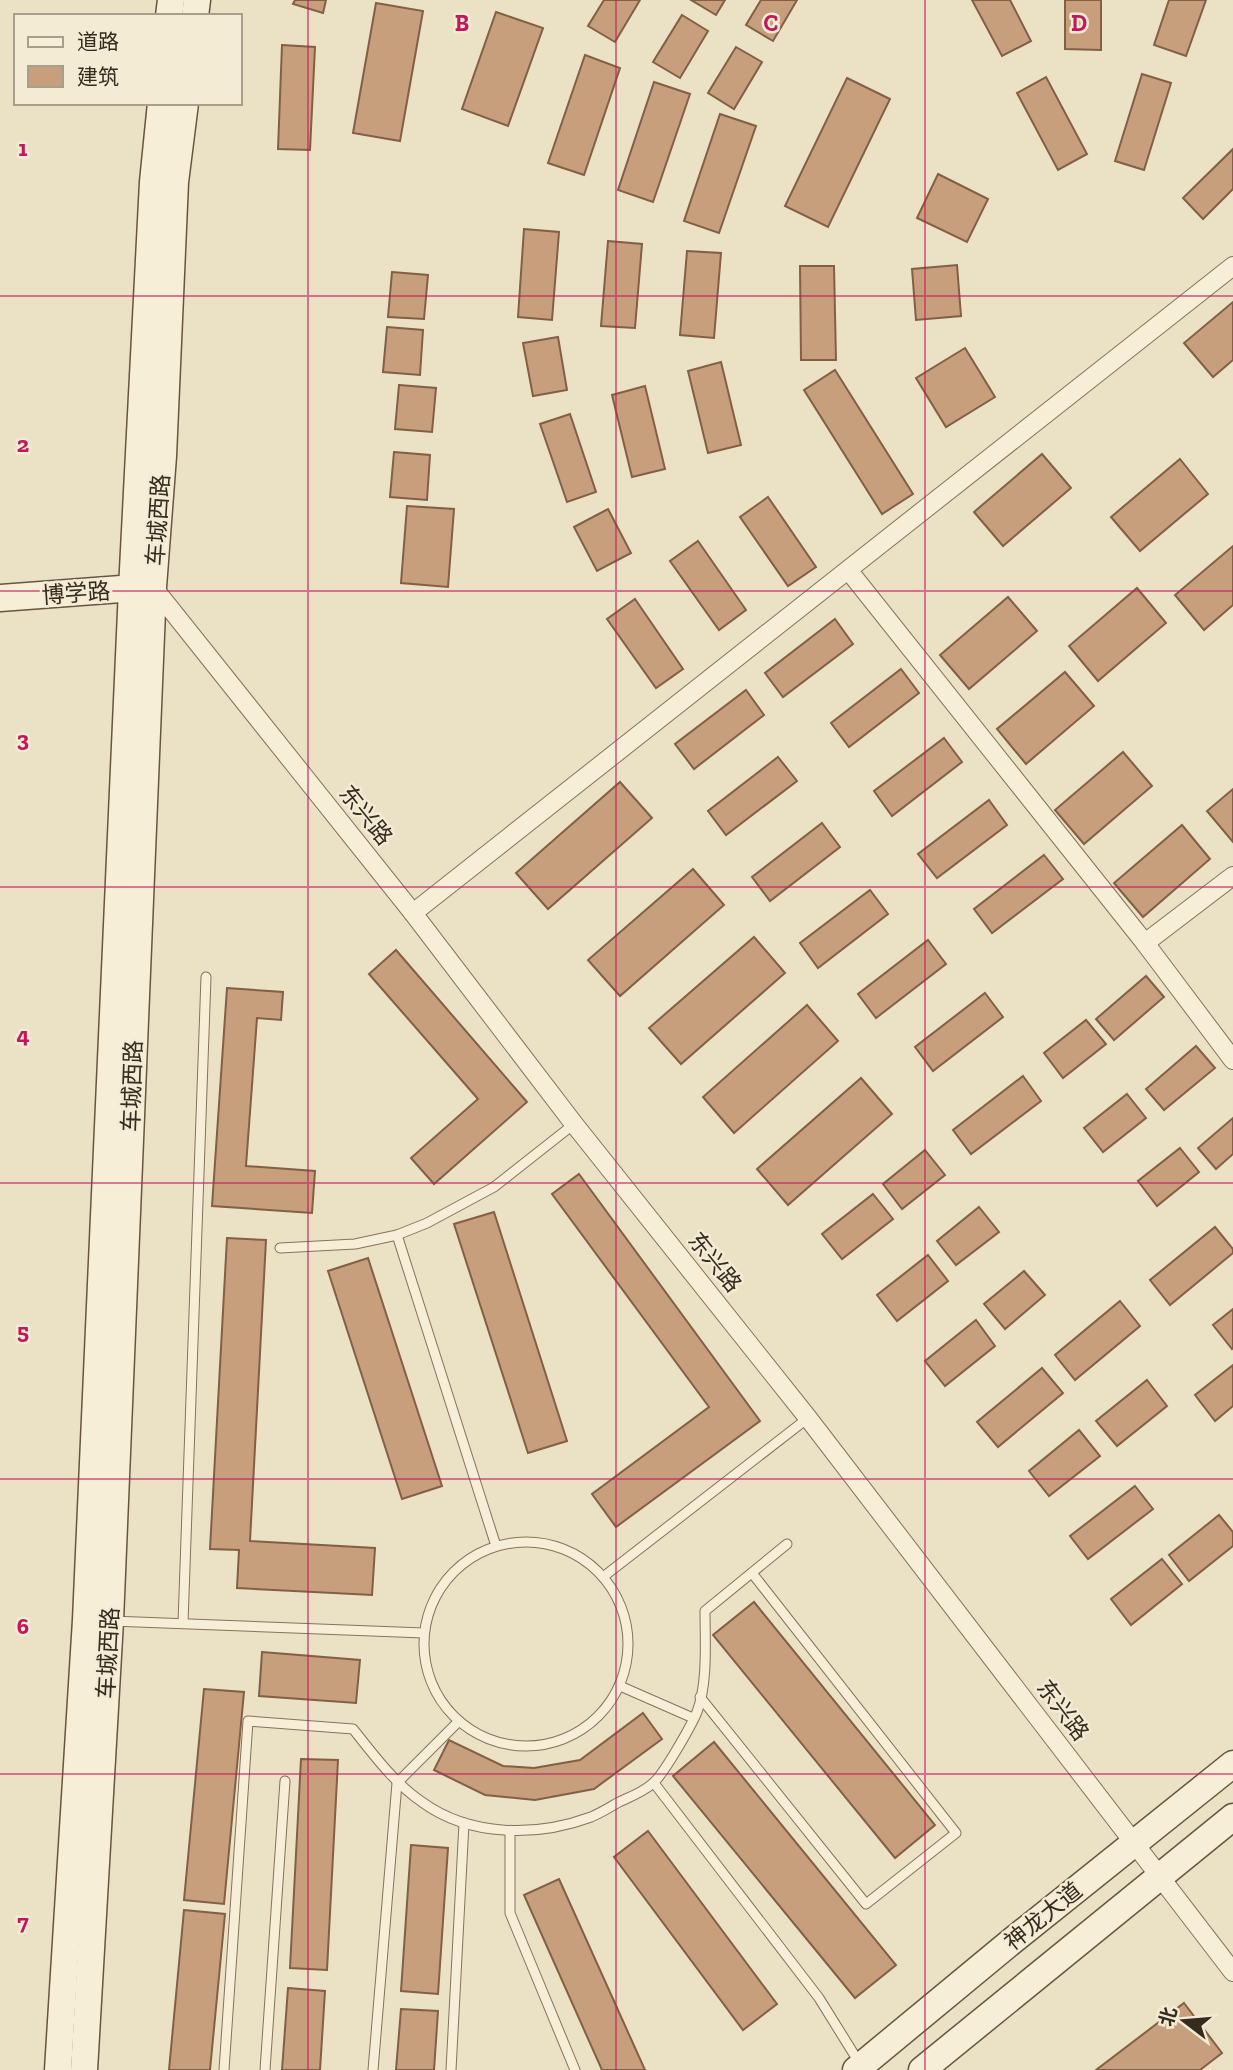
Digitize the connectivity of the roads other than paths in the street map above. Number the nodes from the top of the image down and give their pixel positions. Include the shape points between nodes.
1 (161, 105) edge
2 (184, 105) edge
3 (1233, 266) edge
4 (849, 571) junction
5 (142, 588) junction
6 (0, 598) edge
7 (1233, 876) edge
8 (413, 913) junction
9 (1145, 943) junction
10 (206, 977) dead end
11 (1233, 1060) edge
12 (573, 1124) junction
13 (397, 1235) junction
14 (280, 1248) dead end
15 (808, 1418) junction
16 (788, 1544) dead end
17 (496, 1546) junction
18 (752, 1573) junction
19 (603, 1577) junction
20 (98, 1621) junction
21 (183, 1623) junction
22 (424, 1633) junction
23 (620, 1686) junction
24 (700, 1697) junction
25 (693, 1718) junction
26 (458, 1722) junction
27 (1233, 1763) edge
28 (285, 1781) dead end
29 (397, 1783) junction
30 (654, 1783) junction
31 (1233, 1818) edge
32 (464, 1823) junction
33 (510, 1831) junction
34 (1134, 1844) junction
35 (1159, 1877) junction
36 (1233, 1972) edge
37 (858, 2068) edge
38 (58, 2070) edge
39 (84, 2070) edge
40 (224, 2070) edge
41 (265, 2070) edge
42 (373, 2070) edge
43 (451, 2070) edge
44 (575, 2070) edge
45 (922, 2070) edge

1 - 5 main road, 车城西路 via 153,182
2 - 5 main road, 车城西路 via 175,183 163,456
3 - 4 street
4 - 8 street
4 - 9 street
5 - 6 main road, 博学路
5 - 8 street, 东兴路
5 - 20 main road, 车城西路
7 - 9 street
8 - 12 street, 东兴路
9 - 11 street
10 - 21 lane
12 - 13 lane via 494,1187
12 - 15 street, 东兴路
13 - 14 lane via 355,1244
13 - 17 lane
15 - 19 lane
15 - 34 street, 东兴路
16 - 18 lane
17 - 19 lane via 543,1543 586,1561
17 - 22 lane via 455,1570 429,1610
18 - 24 lane via 705,1611
18 - 24 lane via 956,1833 866,1904
19 - 23 lane via 625,1618 628,1641
20 - 21 lane
20 - 38 main road, 车城西路
20 - 39 main road, 车城西路
21 - 22 lane
22 - 26 lane via 426,1666 438,1697
23 - 25 lane
23 - 26 lane via 605,1710 561,1741 507,1746
24 - 25 lane
25 - 30 lane
26 - 29 lane
27 - 34 main road, 神龙大道
28 - 41 lane
29 - 32 lane via 424,1804
29 - 40 lane via 353,1729 248,1721
29 - 42 lane
30 - 33 lane via 592,1816 543,1829
30 - 37 lane via 819,1998
31 - 35 main road, 神龙大道
32 - 33 lane
32 - 43 lane
33 - 44 lane via 510,1913
34 - 35 street, 东兴路
34 - 37 main road, 神龙大道
35 - 36 street, 东兴路
35 - 45 main road, 神龙大道

